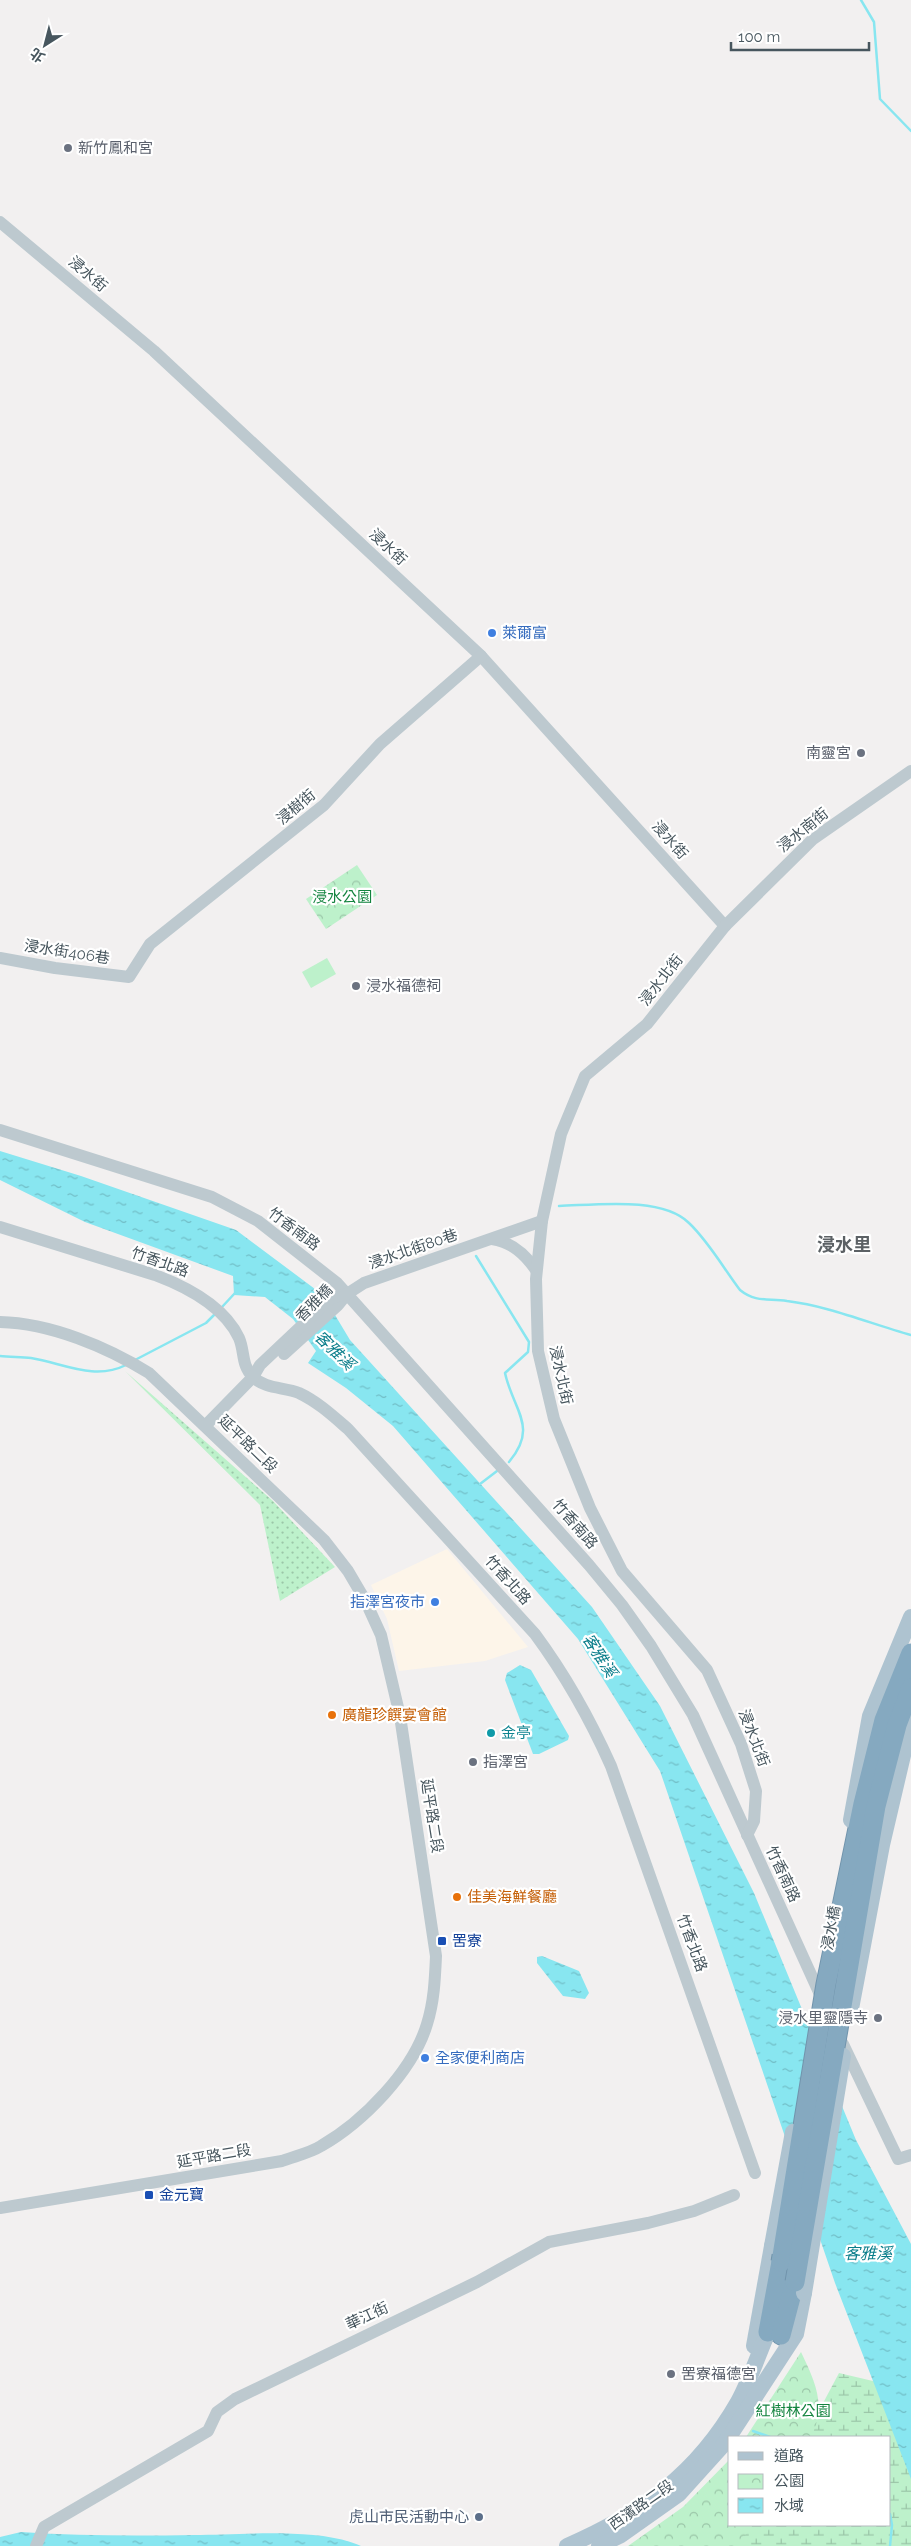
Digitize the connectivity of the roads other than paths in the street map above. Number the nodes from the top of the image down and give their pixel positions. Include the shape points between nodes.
1 (0, 222) edge
2 (481, 656) junction
3 (911, 771) edge
4 (725, 926) junction
5 (0, 958) edge
6 (128, 977) joint
7 (0, 1130) edge
8 (542, 1221) junction
9 (0, 1227) edge
10 (492, 1239) junction
11 (536, 1270) junction
12 (347, 1294) junction
13 (0, 1322) edge
14 (253, 1377) junction
15 (205, 1426) junction
16 (911, 1617) edge
17 (911, 1653) edge
18 (911, 1688) edge
19 (911, 1721) edge
20 (747, 1836) junction
21 (911, 2155) edge
22 (755, 2173) dead end
23 (734, 2195) dead end
24 (0, 2208) edge
25 (776, 2254) junction
26 (799, 2287) junction
27 (774, 2334) junction
28 (743, 2405) junction
29 (36, 2546) edge
30 (567, 2546) edge
31 (599, 2546) edge

1 - 2 street, 浸水街 via 154,352
2 - 4 street, 浸水街
2 - 6 street, 浸樹街 via 380,744 324,805 150,944
3 - 4 street, 浸水南街 via 813,839
4 - 8 street, 浸水北街 via 647,1024 585,1076 561,1134
5 - 6 street, 浸水街406巷
7 - 12 street, 竹香南路 via 212,1197 258,1221
8 - 10 street, 浸水北街80巷
8 - 11 street, 浸水北街
9 - 14 street, 竹香北路 via 175,1282 226,1319 238,1337 244,1365
10 - 11 street via 516,1248
10 - 12 street, 浸水北街80巷 via 364,1283
11 - 20 street, 浸水北街 via 538,1351 554,1419 590,1508 622,1572 707,1670 740,1744 756,1791 754,1821
12 - 14 street, 香雅橋 via 335,1301
12 - 20 street, 竹香南路 via 522,1487 622,1605 693,1715
13 - 15 street, 延平路二段 via 56,1332 116,1353 149,1373
14 - 15 street
14 - 22 street, 竹香北路 via 262,1384 300,1394 320,1405 348,1429 505,1600 562,1671 611,1766
15 - 24 street, 延平路二段 via 324,1540 348,1571 381,1636 400,1716 432,1920 435,1986 427,2025 407,2064 376,2103 348,2129 320,2147 282,2160
16 - 25 main road, 浸水橋, bridge via 870,1716
17 - 25 highway, 浸水橋, bridge via 884,1720 864,1804 826,1984
18 - 26 highway, 浸水橋, bridge via 897,1725 876,1806
19 - 26 main road, bridge via 884,1836
20 - 21 street, 竹香南路 via 898,2160
23 - 29 street, 華江街 via 694,2211 549,2242 477,2282 235,2399 217,2412 208,2431 44,2527
25 - 27 highway
25 - 28 main road, 西濱路二段
26 - 27 highway, 浸水橋
26 - 28 main road, 西濱路二段 via 796,2334
27 - 28 main road, 西濱路二段
28 - 30 main road, 西濱路二段 via 673,2485 608,2528
28 - 31 main road, 西濱路二段 via 721,2449 679,2494 621,2535

